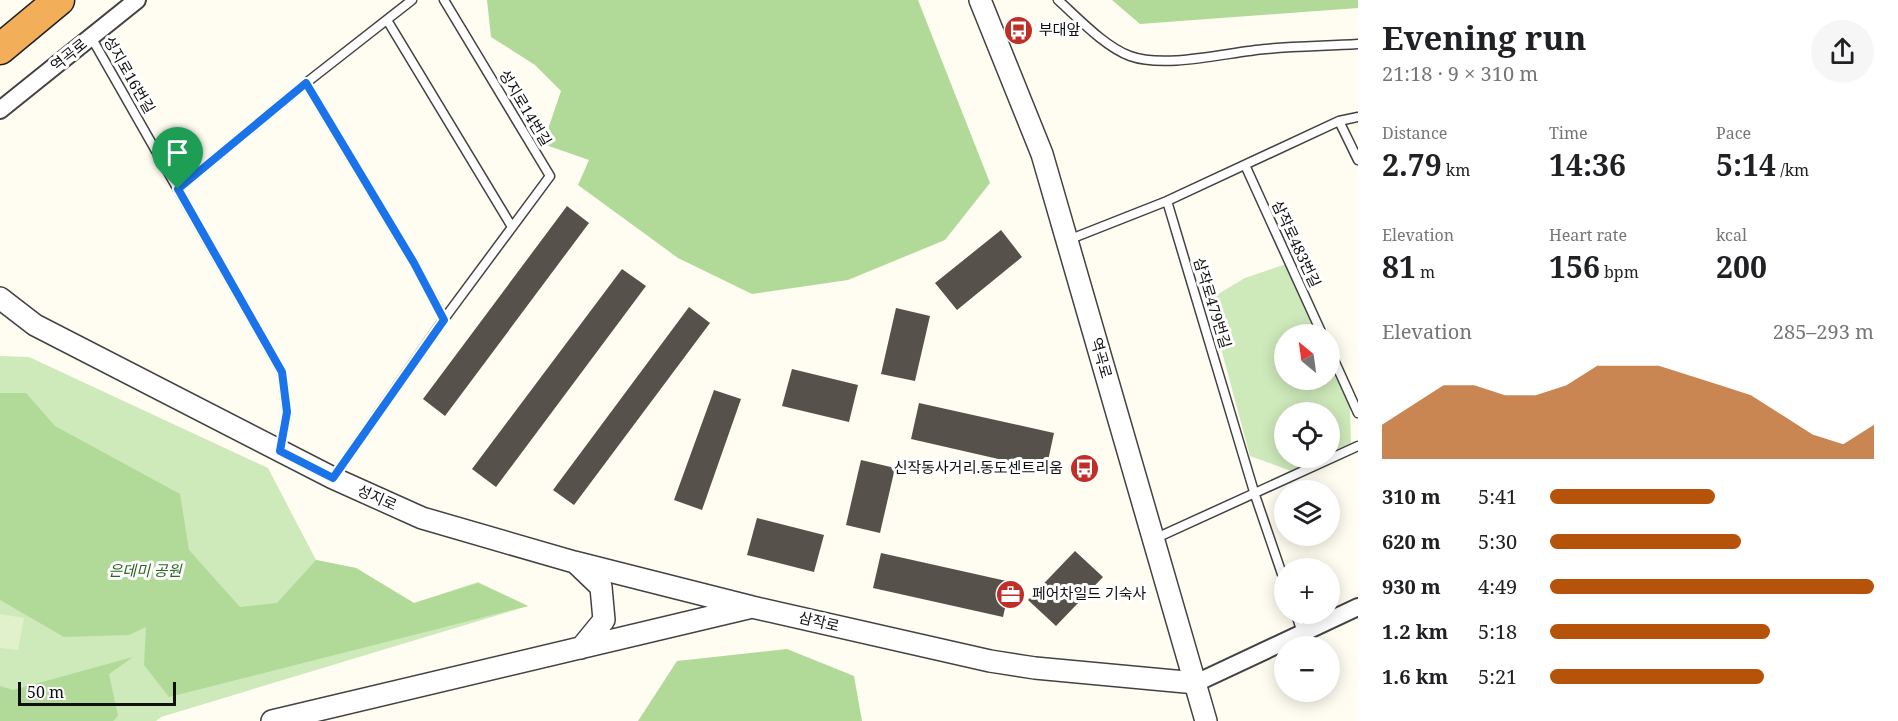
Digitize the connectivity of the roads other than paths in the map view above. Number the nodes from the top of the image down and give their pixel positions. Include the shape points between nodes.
1 (60, 0) edge
2 (137, 0) edge
3 (412, 0) edge
4 (444, 0) edge
5 (980, 0) edge
6 (1058, 0) edge
7 (387, 20) junction
8 (91, 37) junction
9 (1358, 44) edge
10 (0, 49) edge
11 (306, 83) junction
12 (0, 110) edge
13 (1358, 117) edge
14 (1339, 121) junction
15 (1358, 160) edge
16 (1245, 165) junction
17 (178, 189) junction
18 (1167, 201) junction
19 (512, 228) junction
20 (1068, 240) junction
21 (0, 298) edge
22 (444, 320) junction
23 (1317, 324) edge
24 (1340, 374) edge
25 (1358, 413) edge
26 (1358, 446) edge
27 (280, 451) junction
28 (333, 478) junction
29 (1255, 495) junction
30 (1153, 539) junction
31 (1276, 558) edge
32 (574, 562) junction
33 (752, 607) junction
34 (1358, 607) edge
35 (1299, 624) edge
36 (1302, 633) junction
37 (581, 648) junction
38 (1196, 683) junction
39 (272, 721) edge
40 (1206, 721) edge

1 - 10 highway
2 - 8 street, 역곡로
3 - 7 lane
4 - 19 lane, 성지로14번길 via 550,176
5 - 20 street, 역곡로 via 1042,154
6 - 9 lane via 1109,44 1144,60
7 - 11 lane
7 - 19 lane
8 - 12 street, 역곡로
8 - 17 lane, 성지로16번길
11 - 17 lane
11 - 22 lane
13 - 14 lane
14 - 15 lane
14 - 16 lane
16 - 18 lane
16 - 23 lane, 삼작로483번길
17 - 27 lane, 성지로16번길 via 282,372 287,412
18 - 20 lane
18 - 29 lane, 삼작로479번길
19 - 22 lane, 성지로14번길
20 - 30 street, 역곡로
21 - 27 street, 성지로 via 35,325
22 - 28 lane, 성지로14번길
24 - 25 lane
26 - 29 lane
27 - 28 street, 성지로
28 - 32 street, 성지로 via 422,518
29 - 30 lane
29 - 31 lane, 삼작로479번길
30 - 38 street, 역곡로
32 - 33 street, 성지로
32 - 37 street via 601,587 604,620
33 - 37 street, 삼작로
33 - 38 street, 삼작로 via 990,662
34 - 36 street
35 - 36 lane
36 - 38 street
37 - 39 street, 삼작로
38 - 40 street, 역곡로

